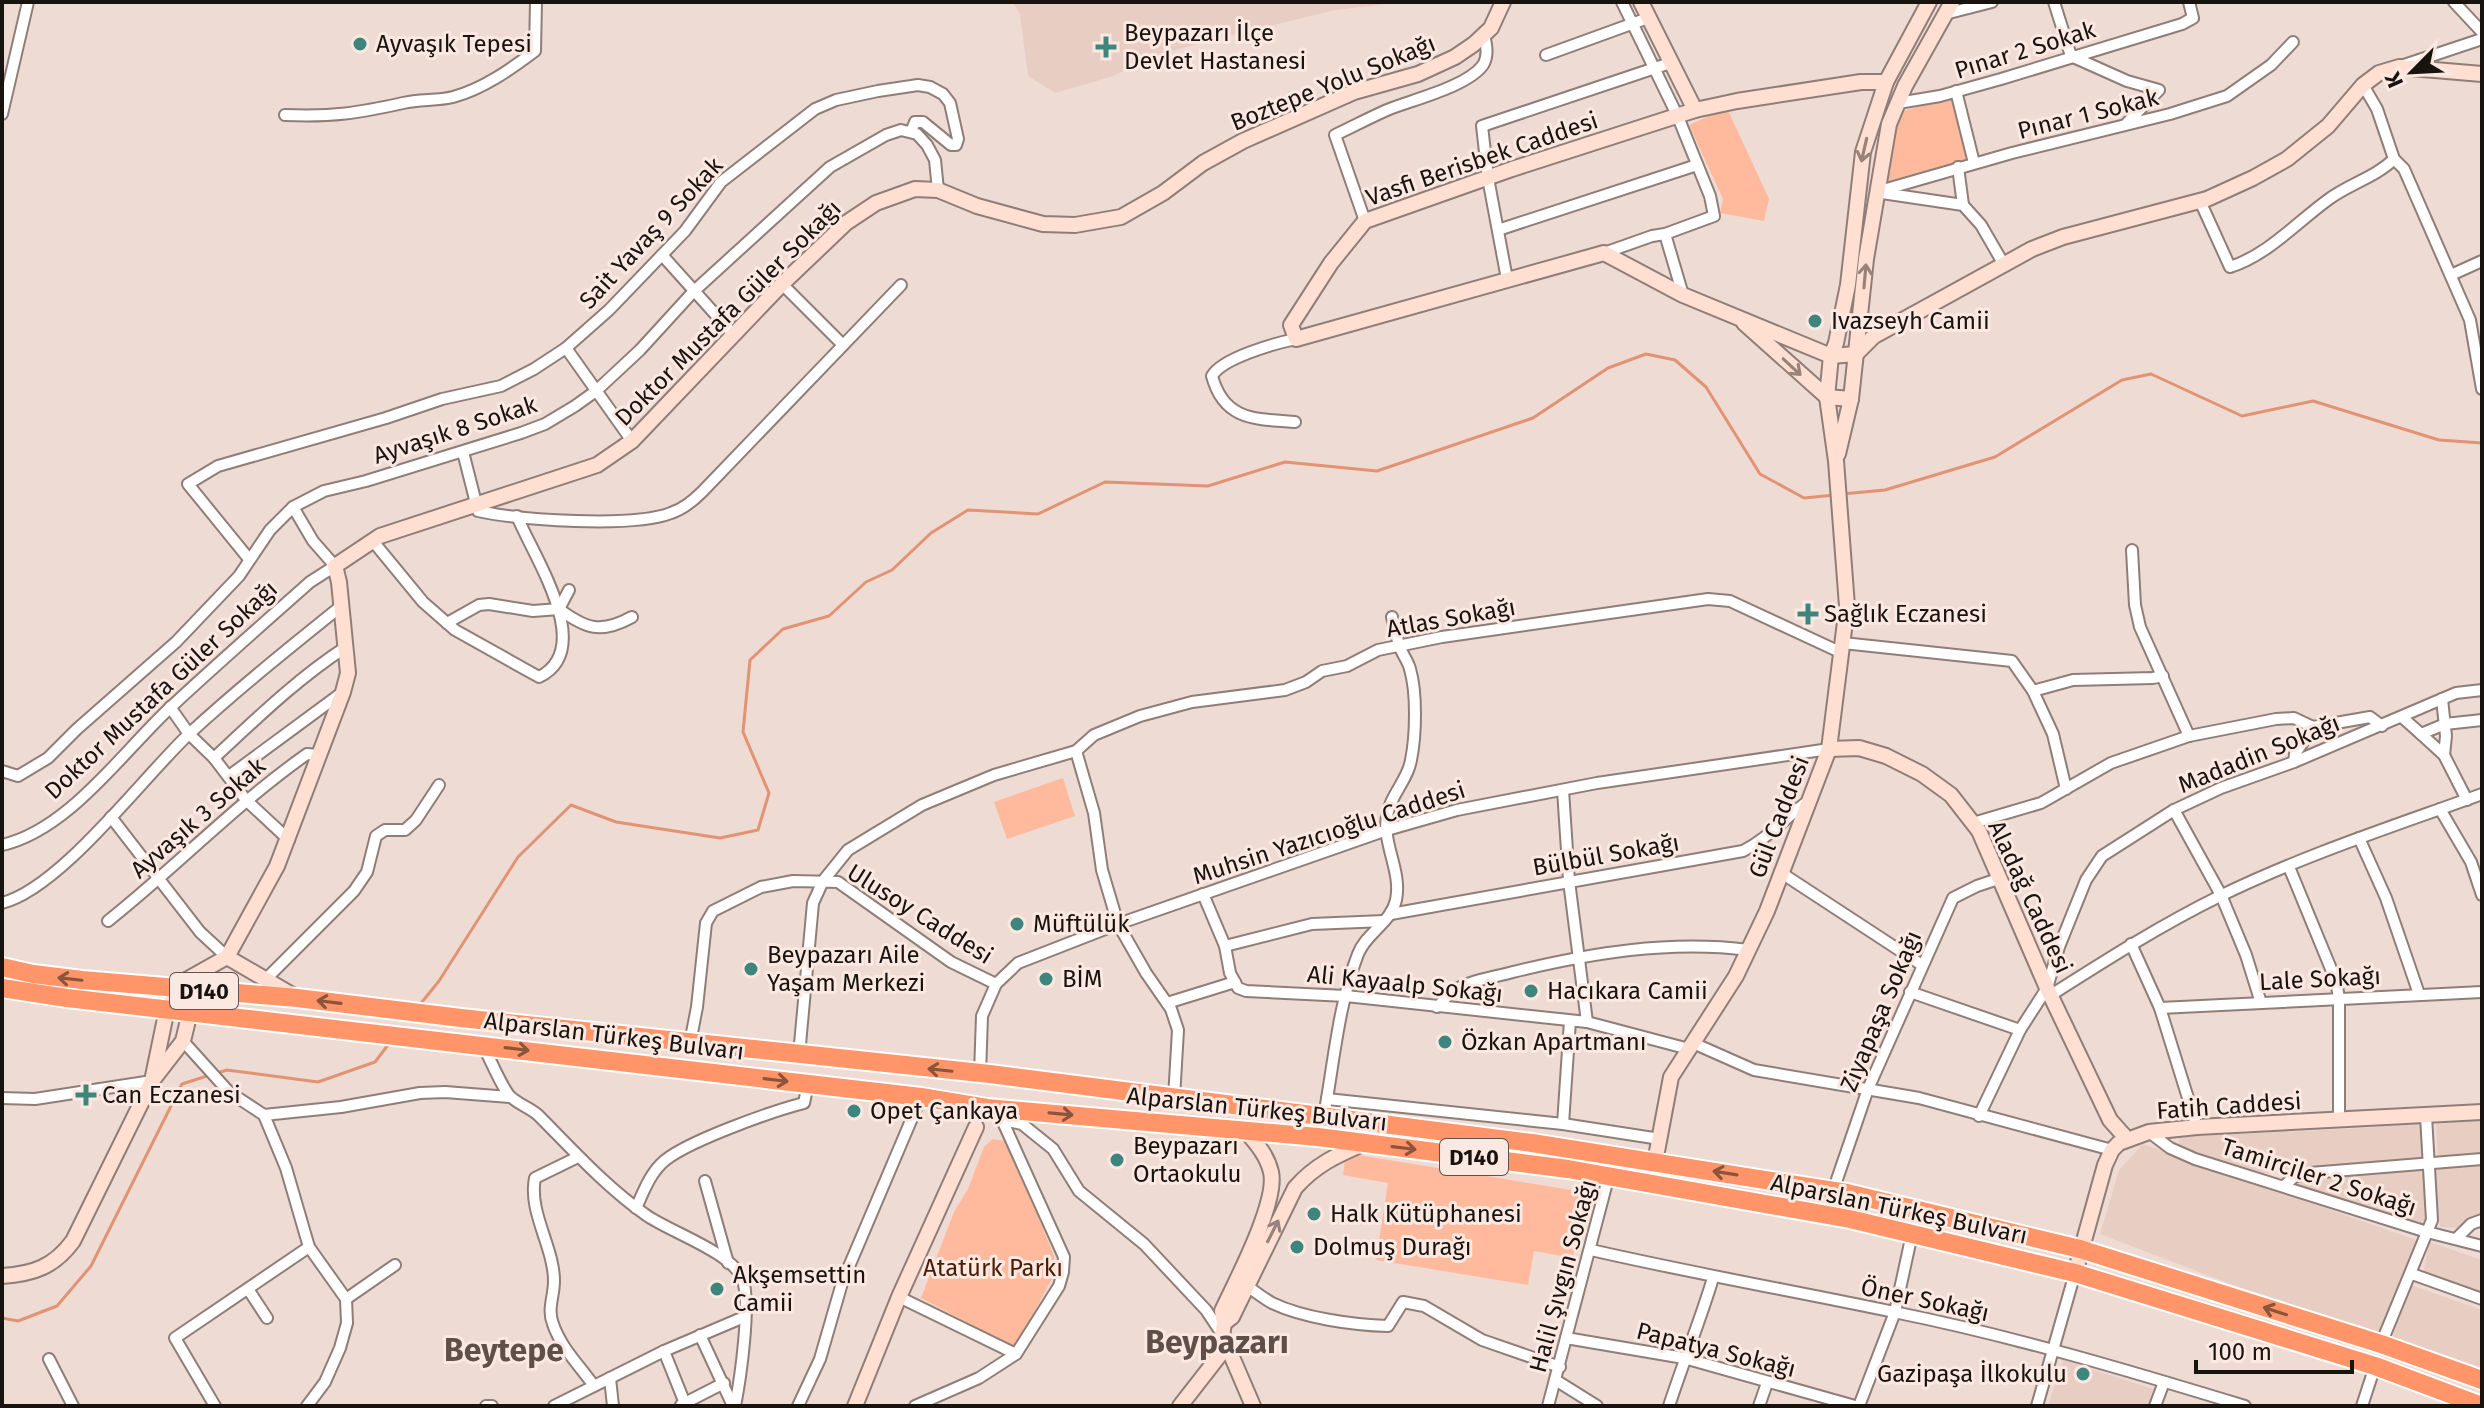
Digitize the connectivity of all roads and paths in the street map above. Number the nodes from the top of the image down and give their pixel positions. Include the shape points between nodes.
1 (28, 2) edge
2 (536, 2) edge
3 (1503, 2) edge
4 (1622, 2) edge
5 (1641, 2) edge
6 (1929, 2) edge
7 (1992, 2) edge
8 (2054, 2) edge
9 (2189, 2) edge
10 (2454, 2) edge
11 (1948, 8) edge
12 (1648, 18) junction
13 (1632, 23) junction
14 (2482, 32) edge
15 (1484, 34) junction
16 (2482, 39) edge
17 (2293, 42) dead end
18 (1546, 55) dead end
19 (2071, 56) junction
20 (1670, 63) junction
21 (2399, 67) junction
22 (1654, 68) junction
23 (2482, 74) edge
24 (1885, 85) junction
25 (2363, 85) junction
26 (1956, 91) junction
27 (1898, 104) junction
28 (1876, 107) junction
29 (1695, 110) junction
30 (2, 114) edge
31 (285, 115) dead end
32 (1678, 117) junction
33 (2126, 124) junction
34 (911, 132) junction
35 (2394, 159) junction
36 (1974, 163) junction
37 (1697, 165) junction
38 (1958, 167) junction
39 (1488, 178) junction
40 (938, 190) junction
41 (1876, 192) junction
42 (2200, 201) junction
43 (1963, 205) junction
44 (1365, 221) junction
45 (1498, 230) junction
46 (1665, 234) junction
47 (1604, 253) junction
48 (662, 255) junction
49 (2482, 261) edge
50 (2003, 263) junction
51 (2451, 275) junction
52 (1507, 279) junction
53 (782, 284) junction
54 (901, 285) dead end
55 (693, 292) junction
56 (1683, 295) junction
57 (1741, 320) junction
58 (733, 334) junction
59 (1296, 339) junction
60 (843, 345) junction
61 (566, 348) junction
62 (1856, 354) junction
63 (1831, 356) junction
64 (2482, 387) edge
65 (596, 391) junction
66 (1827, 397) junction
67 (1851, 399) junction
68 (1295, 422) dead end
69 (632, 441) junction
70 (463, 452) junction
71 (1836, 461) junction
72 (475, 503) junction
73 (293, 507) junction
74 (517, 516) junction
75 (372, 540) junction
76 (2132, 550) dead end
77 (249, 559) junction
78 (335, 566) junction
79 (569, 590) dead end
80 (340, 607) junction
81 (559, 609) junction
82 (632, 617) dead end
83 (1392, 617) dead end
84 (447, 623) junction
85 (1399, 646) junction
86 (346, 647) junction
87 (1842, 648) junction
88 (2163, 676) junction
89 (2482, 690) edge
90 (2033, 691) junction
91 (343, 692) junction
92 (2442, 699) junction
93 (170, 707) junction
94 (2403, 718) junction
95 (2482, 720) edge
96 (2445, 724) junction
97 (2382, 726) junction
98 (2313, 727) junction
99 (189, 734) junction
100 (2421, 734) junction
101 (2189, 736) junction
102 (1829, 749) junction
103 (1076, 751) junction
104 (318, 755) junction
105 (2444, 755) junction
106 (214, 758) junction
107 (2294, 762) junction
108 (2, 771) edge
109 (229, 776) junction
110 (439, 785) dead end
111 (2066, 789) junction
112 (1563, 790) junction
113 (2482, 794) edge
114 (1811, 799) junction
115 (246, 800) junction
116 (2467, 800) junction
117 (2440, 809) junction
118 (2174, 810) junction
119 (111, 817) junction
120 (1973, 823) junction
121 (1387, 830) junction
122 (2359, 838) junction
123 (289, 840) junction
124 (2, 845) edge
125 (2289, 867) junction
126 (1780, 872) junction
127 (2001, 878) junction
128 (158, 881) junction
129 (823, 881) junction
130 (1569, 881) junction
131 (1203, 894) junction
132 (2221, 895) junction
133 (2482, 895) edge
134 (2, 903) edge
135 (1388, 918) junction
136 (108, 921) dead end
137 (1118, 924) junction
138 (2131, 944) junction
139 (1225, 946) junction
140 (1749, 950) junction
141 (1580, 956) junction
142 (227, 957) junction
143 (1922, 965) junction
144 (2, 967) edge
145 (266, 979) junction
146 (1235, 982) junction
147 (996, 984) junction
148 (2, 988) edge
149 (179, 989) junction
150 (2049, 991) junction
151 (1910, 992) junction
152 (2482, 992) edge
153 (2419, 994) junction
154 (1346, 996) junction
155 (297, 998) junction
156 (2339, 998) junction
157 (1167, 1003) junction
158 (2261, 1003) junction
159 (1437, 1007) junction
160 (2160, 1008) junction
161 (167, 1009) junction
162 (190, 1012) junction
163 (1570, 1021) junction
164 (1587, 1022) junction
165 (2020, 1030) junction
166 (183, 1041) junction
167 (690, 1043) junction
168 (483, 1045) junction
169 (1691, 1046) junction
170 (799, 1055) junction
171 (988, 1074) junction
172 (152, 1081) junction
173 (808, 1084) junction
174 (1868, 1089) junction
175 (510, 1097) junction
176 (921, 1097) junction
177 (2, 1098) edge
178 (1174, 1098) junction
179 (1325, 1108) junction
180 (992, 1112) junction
181 (2482, 1112) edge
182 (264, 1115) junction
183 (1979, 1116) junction
184 (2426, 1116) junction
185 (2339, 1121) junction
186 (1563, 1124) junction
187 (2197, 1127) junction
188 (1245, 1130) junction
189 (2149, 1132) junction
190 (1660, 1139) junction
191 (2127, 1139) junction
192 (1365, 1143) junction
193 (2112, 1150) junction
194 (1614, 1156) junction
195 (578, 1157) junction
196 (2482, 1159) edge
197 (1655, 1162) junction
198 (2429, 1164) junction
199 (1609, 1177) junction
200 (705, 1181) dead end
201 (2284, 1186) junction
202 (1833, 1191) junction
203 (636, 1208) junction
204 (2482, 1220) edge
205 (2427, 1232) junction
206 (1912, 1234) junction
207 (2457, 1238) junction
208 (2482, 1246) edge
209 (309, 1247) junction
210 (2080, 1249) junction
211 (1591, 1250) junction
212 (728, 1263) junction
213 (395, 1265) dead end
214 (2075, 1273) junction
215 (2412, 1274) junction
216 (2, 1276) edge
217 (1713, 1278) junction
218 (1246, 1285) junction
219 (248, 1289) junction
220 (899, 1297) junction
221 (346, 1299) junction
222 (2482, 1299) edge
223 (1895, 1312) junction
224 (744, 1317) junction
225 (267, 1318) dead end
226 (1223, 1329) junction
227 (700, 1335) junction
228 (1566, 1338) junction
229 (2381, 1344) junction
230 (664, 1351) junction
231 (2053, 1351) junction
232 (1016, 1354) junction
233 (1684, 1358) junction
234 (49, 1359) dead end
235 (2375, 1366) junction
236 (1560, 1367) junction
237 (610, 1378) junction
238 (2482, 1380) edge
239 (1557, 1381) junction
240 (2164, 1382) junction
241 (724, 1383) junction
242 (1767, 1383) junction
243 (594, 1386) junction
244 (683, 1405) edge
245 (73, 1406) edge
246 (215, 1406) edge
247 (307, 1406) edge
248 (554, 1406) edge
249 (613, 1406) edge
250 (734, 1406) edge
251 (798, 1406) edge
252 (855, 1406) edge
253 (915, 1406) edge
254 (1180, 1406) edge
255 (1253, 1406) edge
256 (1548, 1406) edge
257 (1597, 1406) edge
258 (1669, 1406) edge
259 (1759, 1406) edge
260 (1857, 1406) edge
261 (2037, 1406) edge
262 (2155, 1406) edge
263 (2245, 1406) edge
264 (2362, 1406) edge
265 (2482, 1406) edge

1 - 30 street
2 - 31 street via 535,51 479,86 452,97 361,113
3 - 15 street, Boztepe Yolu Sokağı
4 - 13 street
5 - 12 street
6 - 24 street, Gül Caddesi
7 - 11 street
8 - 19 street
9 - 19 street, Pınar 2 Sokak via 2193,18 2182,24
10 - 14 street
11 - 27 street, Gül Caddesi
12 - 13 street
12 - 20 street
13 - 18 street
13 - 22 street
15 - 40 street, Boztepe Yolu Sokağı via 1437,67 1354,92 1243,141 1121,217 1043,224
15 - 44 street via 1484,63 1474,73 1335,135
16 - 21 street
17 - 33 street, Pınar 1 Sokak via 2227,96
19 - 26 street, Pınar 2 Sokak
19 - 33 street via 2159,90
20 - 22 street
20 - 29 street
21 - 23 street
21 - 25 street
22 - 32 street
22 - 39 street via 1482,126
24 - 27 street
24 - 28 street, Gül Caddesi
24 - 29 street, Vasfi Berisbek Caddesi via 1861,82
25 - 35 street
25 - 42 street via 2328,126 2287,159
26 - 27 street, Pınar 2 Sokak
26 - 36 street
27 - 28 street
27 - 41 street, Gül Caddesi
28 -> 63 street, Gül Caddesi via 1863,152 1848,285
29 - 32 street, Vasfi Berisbek Caddesi
32 - 37 street
32 - 39 street, Vasfi Berisbek Caddesi
33 - 36 street, Pınar 1 Sokak
34 - 40 street via 935,160
34 - 48 street, Sait Yavaş 9 Sokak via 915,122 923,122 956,145 954,117 943,94 918,85 815,109 721,182
34 - 55 street, Ayvaşık 8 Sokak via 886,135 830,167
35 - 42 street via 2230,267
35 - 51 street via 2404,169
36 - 38 street, Pınar 1 Sokak
37 - 45 street
37 - 46 street via 1714,216
38 - 41 street, Pınar 1 Sokak
38 - 43 street
39 - 44 street, Vasfi Berisbek Caddesi
39 - 45 street
40 - 53 street, Doktor Mustafa Güler Sokağı via 915,189 876,203 846,223
41 - 43 street
62 -> 41 street, Gül Caddesi
42 - 50 street via 2063,237
43 - 50 street
44 - 59 street, Vasfi Berisbek Caddesi via 1291,325
45 - 52 street
46 - 47 street
46 - 56 street
47 - 52 street
47 - 56 street
48 - 55 street
48 - 61 street, Sait Yavaş 9 Sokak
49 - 51 street
50 - 62 street via 1874,336
51 - 64 street via 2470,320
52 - 59 street
53 - 58 street, Doktor Mustafa Güler Sokağı
53 - 60 street
54 - 60 street
55 - 58 street
55 - 65 street, Ayvaşık 8 Sokak
56 - 57 street
57 - 63 street
57 -> 66 street
58 - 69 street, Doktor Mustafa Güler Sokağı
59 - 68 street via 1251,353 1212,376 1236,413
60 - 74 street via 689,504 670,514 634,520
61 - 65 street
61 - 77 street, Sait Yavaş 9 Sokak via 501,386 218,466 188,484
62 - 63 street
62 - 67 street, Gül Caddesi
63 - 66 street, Gül Caddesi
65 - 69 street
65 - 70 street, Ayvaşık 8 Sokak via 545,424
66 - 67 street
66 - 71 street, Gül Caddesi
67 - 71 street, Gül Caddesi
69 - 72 street, Doktor Mustafa Güler Sokağı via 597,465
70 - 72 street
70 - 73 street, Ayvaşık 8 Sokak via 324,491
71 - 87 street, Gül Caddesi via 1847,606
72 - 74 street via 478,511
72 - 75 street, Doktor Mustafa Güler Sokağı
73 - 77 street, Ayvaşık 8 Sokak
73 - 78 street
74 - 81 street
75 - 78 street, Doktor Mustafa Güler Sokağı
75 - 84 street
76 - 88 street via 2140,627
77 - 108 street, Ayvaşık 8 Sokak via 176,642 64,745 18,776
78 - 80 street
78 - 93 street, Doktor Mustafa Güler Sokağı via 310,582
79 - 81 street
80 - 86 street
80 - 99 street
81 - 82 street via 588,626 610,627
81 - 84 street via 479,605
81 - 84 street via 563,648 539,677
83 - 85 street
85 - 87 street, Atlas Sokağı via 1708,599 1730,601
85 - 103 street, Atlas Sokağı via 1322,671 1285,690 1192,702 1140,716 1094,735
85 - 121 street via 1414,688 1413,740 1411,764 1392,797
86 - 91 street
86 - 106 street
87 - 90 street, Atlas Sokağı via 2012,661
87 - 102 street, Gül Caddesi
88 - 90 street via 2073,680
88 - 101 street
89 - 92 street, Madadin Sokağı
90 - 111 street, Atlas Sokağı via 2053,734
91 - 104 street
91 - 109 street
92 - 94 street, Madadin Sokağı
92 - 96 street
93 - 99 street
93 - 124 street, Doktor Mustafa Güler Sokağı via 70,808 29,836
94 - 97 street, Madadin Sokağı
94 - 100 street
95 - 96 street
96 - 100 street
96 - 105 street
97 - 98 street via 2370,717
97 - 107 street, Madadin Sokağı
98 - 101 street via 2294,718 2276,719
98 - 107 street
99 - 106 street
99 - 119 street
100 - 105 street
101 - 111 street via 2111,763
102 - 112 street, Muhsin Yazıcıoğlu Caddesi
102 - 114 street, Gül Caddesi
102 - 120 street, Aladağ Caddesi via 1859,748 1922,774 1951,795
103 - 129 street, Ulusoy Caddesi via 994,775 922,805 848,850
103 - 137 street
104 - 115 street, Ayvaşık 3 Sokak via 307,754
104 - 123 street
105 - 116 street
106 - 109 street
107 - 118 street, Madadin Sokağı
109 - 115 street
110 - 145 street via 405,830 385,830 376,836 367,872 354,891
111 - 120 street via 2032,807
112 - 121 street, Muhsin Yazıcıoğlu Caddesi
112 - 130 street
113 - 116 street
114 - 126 street, Gül Caddesi
114 - 130 street, Bülbül Sokağı via 1743,851
115 - 123 street
115 - 128 street, Ayvaşık 3 Sokak
116 - 117 street
117 - 122 street
117 - 133 street via 2471,862
118 - 132 street
118 - 150 street, Madadin Sokağı via 2102,856 2086,880 2059,947
119 - 128 street
119 - 134 street via 28,892
120 - 127 street, Aladağ Caddesi
121 - 131 street, Muhsin Yazıcıoğlu Caddesi
121 - 135 street via 1397,868 1396,901
122 - 125 street
122 - 153 street
123 - 142 street
125 - 132 street
125 - 156 street
126 - 140 street, Gül Caddesi
126 - 143 street
127 - 143 street, Ziyapaşa Sokağı via 1953,898
127 - 150 street, Aladağ Caddesi
128 - 136 street, Ayvaşık 3 Sokak
128 - 142 street
129 - 147 street, Ulusoy Caddesi via 838,882 951,962
129 - 167 street via 761,887 713,911 706,923
129 - 170 street via 813,903
130 - 135 street, Bülbül Sokağı
130 - 141 street
131 - 137 street, Muhsin Yazıcıoğlu Caddesi
131 - 139 street
132 - 138 street
132 - 158 street
135 - 139 street, Bülbül Sokağı via 1312,924
135 - 154 street via 1361,946
137 - 147 street, Muhsin Yazıcıoğlu Caddesi via 1018,963
137 - 157 street
138 - 150 street
138 - 160 street
139 - 146 street
140 - 141 street via 1669,945
140 - 169 street, Gül Caddesi
141 - 159 street via 1455,990
141 - 164 street
142 - 145 street
142 - 149 street
143 - 151 street, Ziyapaşa Sokağı
149 -> 144 highway, Alparslan Türkeş Bulvarı / D140
145 - 155 street
146 - 154 street, Ali Kayaalp Sokağı via 1246,991
146 - 157 street
147 - 171 street via 982,1016
148 - 161 highway, Alparslan Türkeş Bulvarı / D140
149 - 155 highway, Alparslan Türkeş Bulvarı / D140
149 - 161 street
149 - 162 street
150 - 165 street
150 - 191 street, Aladağ Caddesi via 2110,1120
151 - 165 street
151 - 174 street, Ziyapaşa Sokağı
152 - 153 street, Lale Sokağı
153 - 156 street, Lale Sokağı
154 - 159 street, Ali Kayaalp Sokağı
154 - 179 street
167 -> 155 highway, Alparslan Türkeş Bulvarı / D140
156 - 158 street, Lale Sokağı
156 - 185 street
157 - 178 street via 1178,1030
158 - 160 street, Lale Sokağı
159 - 163 street, Ali Kayaalp Sokağı
160 - 187 street
161 - 162 highway, Alparslan Türkeş Bulvarı / D140
161 - 172 street
162 - 166 street
162 - 168 highway, Alparslan Türkeş Bulvarı / D140
163 - 164 street, Ali Kayaalp Sokağı
163 - 186 street
164 - 169 street, Ali Kayaalp Sokağı
165 - 183 street
166 - 172 street
166 - 182 street via 229,1092
167 - 170 highway, Alparslan Türkeş Bulvarı / D140
168 -> 173 highway, Alparslan Türkeş Bulvarı / D140
168 - 175 street
169 - 174 street, Ali Kayaalp Sokağı via 1754,1070
169 - 190 street, Gül Caddesi via 1671,1077
171 -> 170 highway, Alparslan Türkeş Bulvarı / D140
171 - 178 highway, Alparslan Türkeş Bulvarı / D140
171 - 180 highway via 1005,1085 1006,1094
171 - 180 highway via 973,1081 970,1090 973,1100
172 - 177 street via 35,1099
172 - 216 street via 64,1254 47,1268
173 - 176 highway, Alparslan Türkeş Bulvarı / D140
173 - 203 street via 804,1103 777,1109 667,1159
174 - 183 street, Ali Kayaalp Sokağı
174 - 202 street, Ziyapaşa Sokağı
175 - 182 street via 445,1092
175 - 195 street via 534,1112
176 - 180 highway, Alparslan Türkeş Bulvarı / D140
176 - 251 street via 842,1283 820,1359
178 - 179 highway, Alparslan Türkeş Bulvarı / D140
179 - 186 street
179 - 194 highway, Alparslan Türkeş Bulvarı / D140
180 -> 188 highway, Alparslan Türkeş Bulvarı / D140
180 - 220 street via 976,1127
180 - 226 street via 1022,1124 1053,1149 1079,1191 1144,1244
180 - 232 street via 1064,1257 1059,1286
181 - 184 street, Fatih Caddesi
182 - 209 street
183 - 193 street, Ali Kayaalp Sokağı
184 - 185 street, Fatih Caddesi
184 - 198 street
185 - 187 street, Fatih Caddesi
186 - 190 street
187 - 189 street, Fatih Caddesi
188 - 192 highway, Alparslan Türkeş Bulvarı / D140
188 - 226 street via 1263,1151 1272,1173 1271,1199 1222,1311
189 - 191 street, Fatih Caddesi
189 - 201 street, Tamirciler 2 Sokağı via 2195,1159
190 - 197 street, Gül Caddesi
191 - 193 street, Fatih Caddesi
192 -> 199 highway, Alparslan Türkeş Bulvarı / D140
218 -> 192 street via 1295,1188 1331,1157
193 - 210 street
194 - 197 highway, Alparslan Türkeş Bulvarı / D140
194 - 199 street, Halil Şıvgın Sokağı
195 - 203 street
195 - 243 street via 535,1178 534,1195 554,1281 552,1323
196 - 198 street
202 -> 197 highway, Alparslan Türkeş Bulvarı / D140
198 - 201 street via 2310,1173
198 - 205 street via 2432,1220
199 - 206 highway, Alparslan Türkeş Bulvarı / D140
199 - 211 street, Halil Şıvgın Sokağı
200 - 212 street
201 - 205 street, Tamirciler 2 Sokağı
202 - 210 highway, Alparslan Türkeş Bulvarı / D140
203 - 212 street
204 - 207 street
205 - 207 street, Tamirciler 2 Sokağı
205 - 215 street
206 - 214 highway, Alparslan Türkeş Bulvarı / D140
206 - 223 street
207 - 208 street, Tamirciler 2 Sokağı
209 - 219 street
209 - 221 street
210 - 214 street
229 -> 210 highway, Alparslan Türkeş Bulvarı / D140
211 - 217 street, Öner Sokağı
211 - 228 street, Halil Şıvgın Sokağı
212 - 224 street via 742,1278
213 - 221 street
214 - 231 street
214 - 235 highway, Alparslan Türkeş Bulvarı / D140
215 - 222 street
215 - 229 street
217 - 223 street, Öner Sokağı
217 - 233 street
218 - 226 street
218 - 236 street via 1272,1303 1370,1325 1388,1326 1403,1302 1424,1306 1482,1340
219 - 225 street
219 - 246 street via 175,1338
220 - 232 street
220 - 252 street
221 - 247 street via 340,1348
223 - 231 street, Öner Sokağı
223 - 260 street
224 - 227 street
224 - 250 street
226 - 254 street via 1219,1356
226 - 255 street
227 - 230 street
227 - 241 street
228 - 233 street, Papatya Sokağı
228 - 236 street, Halil Şıvgın Sokağı
229 - 238 highway, Alparslan Türkeş Bulvarı / D140
230 - 237 street
230 - 244 street
231 - 240 street, Öner Sokağı
231 - 261 street
232 - 253 street via 979,1378
233 - 242 street, Papatya Sokağı
233 - 258 street
234 - 245 street
235 - 264 street
235 - 265 highway, Alparslan Türkeş Bulvarı / D140
236 - 239 street, Halil Şıvgın Sokağı
237 - 243 street
237 - 249 street
239 - 256 street, Halil Şıvgın Sokağı
239 - 257 street
240 - 262 street
240 - 263 street, Öner Sokağı
241 - 244 street
241 - 250 street
242 - 259 street
242 - 260 street, Papatya Sokağı
243 - 248 street

